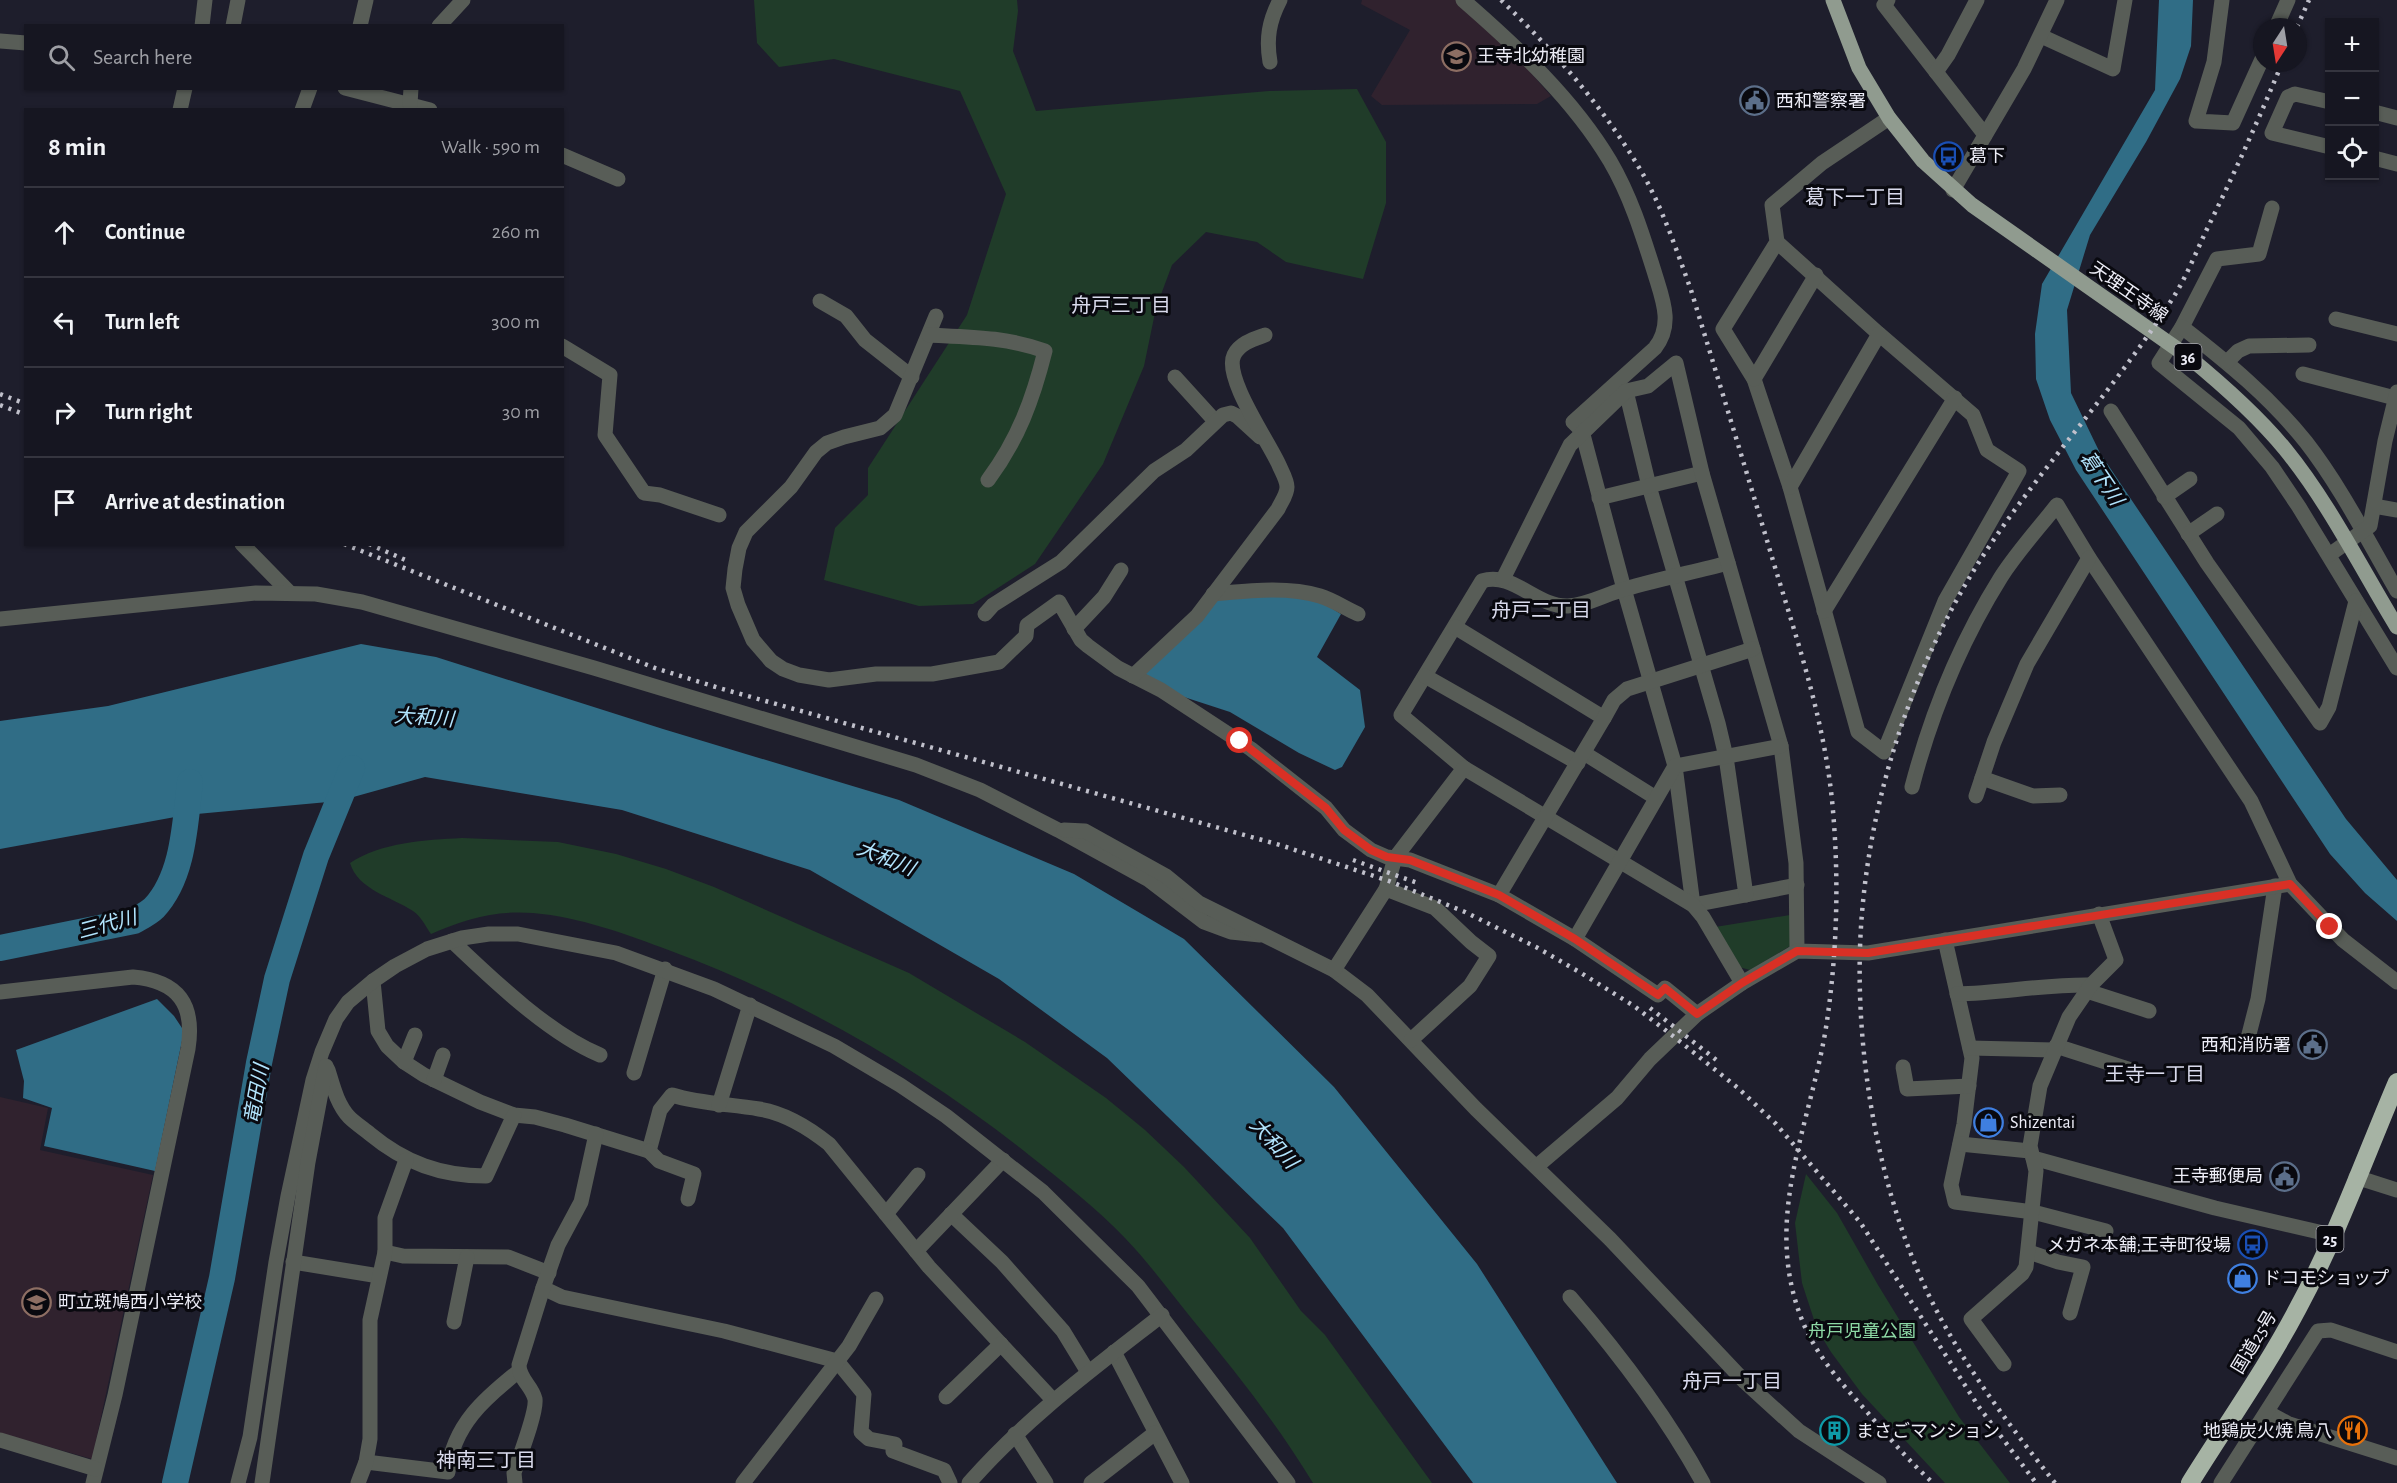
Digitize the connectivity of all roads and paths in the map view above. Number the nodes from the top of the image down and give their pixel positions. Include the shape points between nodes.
1 (205, 0) edge
2 (238, 0) edge
3 (366, 0) edge
4 (463, 0) edge
5 (1280, 0) edge
6 (1463, 0) edge
7 (1833, 0) edge
8 (1888, 0) edge
9 (1977, 0) edge
10 (2057, 0) edge
11 (2125, 0) edge
12 (2222, 0) edge
13 (2288, 0) edge
14 (2280, 18) edge
15 (204, 24) edge
16 (233, 24) edge
17 (360, 24) edge
18 (441, 24) edge
19 (2041, 36) junction
20 (0, 40) edge
21 (24, 43) edge
22 (1270, 62) dead end
23 (1936, 72) junction
24 (2256, 72) edge
25 (185, 90) edge
26 (309, 90) edge
27 (349, 90) edge
28 (411, 90) edge
29 (2325, 101) edge
30 (410, 104) junction
31 (180, 108) edge
32 (303, 108) edge
33 (423, 108) edge
34 (2379, 113) edge
35 (1889, 118) junction
36 (2397, 118) edge
37 (1985, 135) junction
38 (2325, 146) edge
39 (564, 156) edge
40 (2379, 159) edge
41 (2397, 164) edge
42 (618, 179) dead end
43 (1953, 190) junction
44 (2272, 208) dead end
45 (1777, 242) junction
46 (1816, 275) junction
47 (820, 301) dead end
48 (936, 316) dead end
49 (2336, 319) dead end
50 (2182, 327) junction
51 (1879, 334) junction
52 (2397, 334) edge
53 (929, 335) junction
54 (1265, 335) dead end
55 (2309, 345) dead end
56 (564, 347) edge
57 (2227, 362) junction
58 (2303, 374) dead end
59 (912, 377) junction
60 (1175, 377) dead end
61 (1754, 379) junction
62 (1626, 391) junction
63 (2396, 395) edge
64 (1955, 398) junction
65 (2111, 411) dead end
66 (1215, 421) junction
67 (1582, 431) junction
68 (2391, 443) edge
69 (1271, 447) junction
70 (1702, 473) junction
71 (2190, 479) dead end
72 (988, 480) dead end
73 (1649, 486) junction
74 (1790, 487) junction
75 (2164, 497) junction
76 (1599, 498) junction
77 (2374, 506) junction
78 (2397, 510) edge
79 (2217, 514) dead end
80 (719, 515) dead end
81 (2362, 532) junction
82 (2188, 534) junction
83 (244, 546) edge
84 (2329, 555) junction
85 (2089, 558) junction
86 (1728, 563) junction
87 (1121, 570) dead end
88 (1675, 577) junction
89 (1503, 579) junction
90 (1624, 589) junction
91 (2397, 591) edge
92 (289, 592) junction
93 (1214, 594) junction
94 (2356, 601) junction
95 (1824, 611) junction
96 (985, 614) dead end
97 (1358, 614) dead end
98 (0, 619) edge
99 (1455, 627) junction
100 (2397, 627) edge
101 (1074, 629) junction
102 (1754, 649) junction
103 (1702, 665) junction
104 (2397, 668) edge
105 (1133, 676) junction
106 (1425, 676) junction
107 (1651, 681) junction
108 (1604, 718) junction
109 (1781, 746) junction
110 (1726, 757) junction
111 (1581, 758) junction
112 (1675, 766) junction
113 (1464, 768) junction
114 (1982, 778) junction
115 (1912, 787) dead end
116 (2060, 795) dead end
117 (1976, 796) dead end
118 (1656, 798) junction
119 (1546, 818) junction
120 (1395, 858) junction
121 (1620, 862) junction
122 (1797, 885) junction
123 (2283, 885) junction
124 (1386, 889) junction
125 (1499, 895) junction
126 (1746, 895) junction
127 (1693, 905) junction
128 (2099, 914) junction
129 (1575, 939) junction
130 (1945, 940) junction
131 (452, 941) junction
132 (1797, 951) junction
133 (665, 969) junction
134 (1334, 970) junction
135 (373, 981) junction
136 (2397, 982) edge
137 (1742, 983) junction
138 (2089, 988) junction
139 (0, 992) edge
140 (1957, 994) junction
141 (750, 1005) junction
142 (2149, 1011) dead end
143 (1697, 1014) junction
144 (415, 1035) dead end
145 (1411, 1040) junction
146 (2247, 1042) dead end
147 (1970, 1048) junction
148 (2055, 1048) junction
149 (322, 1052) junction
150 (443, 1055) dead end
151 (600, 1055) dead end
152 (404, 1062) junction
153 (1903, 1067) dead end
154 (327, 1068) junction
155 (2134, 1071) dead end
156 (633, 1073) dead end
157 (434, 1080) junction
158 (2397, 1082) edge
159 (1969, 1086) junction
160 (719, 1105) junction
161 (514, 1115) junction
162 (596, 1134) junction
163 (1960, 1144) junction
164 (649, 1151) junction
165 (2032, 1154) junction
166 (406, 1160) junction
167 (1003, 1160) junction
168 (1536, 1167) junction
169 (918, 1175) dead end
170 (2356, 1177) junction
171 (2397, 1190) edge
172 (688, 1199) dead end
173 (2033, 1212) junction
174 (886, 1214) junction
175 (951, 1214) junction
176 (2106, 1231) dead end
177 (2332, 1235) junction
178 (916, 1251) junction
179 (385, 1252) junction
180 (2029, 1252) junction
181 (467, 1257) junction
182 (293, 1262) junction
183 (549, 1273) junction
184 (379, 1276) junction
185 (543, 1288) junction
186 (1570, 1297) dead end
187 (876, 1299) dead end
188 (2070, 1313) dead end
189 (1162, 1315) junction
190 (454, 1322) dead end
191 (1001, 1344) junction
192 (1114, 1352) junction
193 (2397, 1352) edge
194 (837, 1361) junction
195 (2004, 1364) dead end
196 (519, 1371) junction
197 (1088, 1372) junction
198 (946, 1396) dead end
199 (1053, 1400) junction
200 (2267, 1412) junction
201 (1155, 1433) junction
202 (1015, 1434) junction
203 (0, 1440) edge
204 (2397, 1458) edge
205 (366, 1462) junction
206 (95, 1476) edge
207 (238, 1483) edge
208 (262, 1483) edge
209 (358, 1483) edge
210 (515, 1483) edge
211 (743, 1483) edge
212 (950, 1483) edge
213 (969, 1483) edge
214 (1046, 1483) edge
215 (1091, 1483) edge
216 (1182, 1483) edge
217 (1288, 1483) edge
218 (1703, 1483) edge
219 (1880, 1483) edge
220 (2190, 1483) edge
221 (2222, 1483) edge

1 - 15 street
2 - 16 street
3 - 17 street
4 - 18 street
5 - 22 street via 1269,29
6 - 67 street via 1556,90 1610,162 1644,237 1665,307 1662,340 1573,422
7 - 35 main road, 天理王寺線 / 36 via 1859,68
8 - 23 street via 1884,5
9 - 23 street
10 - 19 street
11 - 19 street via 2113,69
12 - 24 street via 2214,62 2196,121 2233,123
13 - 14 street
19 - 37 street
20 - 21 street
23 - 37 street
25 - 31 street
26 - 32 street
27 - 30 street
28 - 30 street
29 - 38 street via 2295,94 2288,97 2272,133
30 - 33 street
34 - 36 street
35 - 43 main road, 天理王寺線 / 36 via 1923,161
35 - 45 street via 1822,163 1772,205
37 - 43 street
39 - 42 street
40 - 41 street
43 - 100 main road, 天理王寺線 / 36 via 2222,383 2286,451 2325,507
44 - 50 street via 2259,254 2217,259
45 - 46 street
45 - 61 street via 1723,329
46 - 51 street
46 - 61 street
47 - 59 street via 846,316 865,340
48 - 53 street
49 - 52 street
50 - 57 street
50 - 84 street via 2159,363 2239,428 2272,467
51 - 64 street
51 - 74 street
53 - 59 street
53 - 72 street via 991,338 1045,351 1025,418 1005,458
54 - 69 street via 1238,348 1232,368 1240,392
55 - 57 street via 2249,346
56 - 80 street via 610,375 605,435 644,493
57 - 81 street via 2274,405 2306,443
58 - 63 street
59 - 101 street via 895,416 880,428 827,443 746,532 739,548 733,588 753,640 783,669 815,678 843,679 876,674 932,674 999,662 1026,636 1027,625 1059,602
60 - 66 street
61 - 74 street
62 - 67 street
62 - 70 street via 1648,386 1676,363
62 - 73 street
63 - 68 street
64 - 95 street
64 - 95 street via 1973,415 1987,450 2019,471 1945,602 1884,752 1858,732
65 - 75 street
66 - 69 street via 1231,413
66 - 96 street via 1186,450 1154,471 1061,562 993,604
67 - 76 street
67 - 89 street via 1561,459
68 - 77 street
69 - 93 street via 1285,478 1285,495
70 - 73 street
70 - 86 street
71 - 75 street
73 - 76 street
73 - 88 street
74 - 95 street
75 - 82 street
76 - 90 street
77 - 78 street
77 - 81 street via 2370,526
79 - 82 street
81 - 84 street
81 - 91 street
82 - 94 street via 2320,723 2329,707
83 - 92 street
84 - 94 street
85 - 114 street via 2026,664
85 - 115 street via 2057,505 1985,604 1936,711
85 - 123 street via 2251,801
86 - 88 street
86 - 102 street
87 - 101 street via 1104,597
88 - 90 street
88 - 103 street
89 - 90 street via 1542,600 1568,606
89 - 99 street via 1482,581
90 - 107 street
92 - 98 street via 203,597
92 - 134 street via 362,602 882,754 980,790 1058,830 1149,880 1204,922 1232,932 1260,935
93 - 97 street via 1258,590 1306,593
93 - 105 street via 1182,632
94 - 104 street
99 - 106 street
99 - 108 street
101 - 105 street via 1088,646
102 - 103 street
102 - 109 street
103 - 107 street
103 - 110 street
105 - 120 street via 1251,749 1326,808 1352,836 1379,854
106 - 111 street
106 - 113 street via 1401,716
107 - 108 street via 1620,694
107 - 112 street
108 - 111 street
109 - 110 street
109 - 122 street
110 - 112 street
110 - 126 street
111 - 118 street
111 - 119 street
112 - 118 street
112 - 127 street
113 - 119 street
113 - 120 street
114 - 116 street via 2033,796
114 - 117 street
118 - 121 street
119 - 121 street
119 - 125 street
120 - 124 street
120 - 125 street via 1410,860
121 - 127 street
121 - 129 street
122 - 126 street
122 - 132 street
123 - 128 street
123 - 136 street via 2343,940
123 - 146 street
124 - 134 street
124 - 145 street via 1435,908 1489,956 1470,986
125 - 129 street
126 - 127 street
127 - 137 street
128 - 130 street
128 - 138 street via 2116,960
129 - 143 street via 1658,995 1665,988
130 - 132 street via 1868,953
130 - 140 street
131 - 133 street via 489,934 518,934 616,953
131 - 135 street via 395,966
131 - 151 street via 496,982 565,1036
132 - 137 street
133 - 141 street
133 - 156 street
134 - 145 street via 1367,994
135 - 149 street via 348,1002
135 - 152 street via 378,1031
137 - 143 street
138 - 140 street via 2054,985
138 - 142 street
138 - 148 street via 2069,1017
139 - 206 street via 152,978 171,987 189,1013 188,1049
140 - 147 street
141 - 160 street
141 - 167 street via 900,1084
143 - 168 street via 1617,1098
144 - 152 street
145 - 168 street
147 - 148 street
147 - 159 street
148 - 155 street
148 - 165 street via 2037,1096
149 - 154 street
149 - 207 street via 288,1196 250,1437
150 - 157 street
152 - 157 street
153 - 159 street via 1907,1089
154 - 166 street via 336,1097 349,1116
154 - 182 street
157 - 161 street
158 - 170 highway, 国道25号 / 25
159 - 163 street
160 - 164 street via 672,1095 660,1110
160 - 174 street via 780,1114 808,1129 829,1144
161 - 162 street
161 - 166 street via 486,1176 460,1176
162 - 164 street
162 - 183 street via 581,1202 558,1245
163 - 165 street
163 - 173 street via 1952,1185 1955,1202
164 - 172 street via 659,1161 694,1174
165 - 173 street via 2036,1171
165 - 177 street via 2215,1208
166 - 179 street via 385,1218
167 - 175 street
167 - 189 street via 1098,1244
168 - 219 street via 1745,1382 1799,1431
169 - 174 street
170 - 171 street
170 - 177 highway, 国道25号 / 25
173 - 176 street
173 - 180 street
174 - 178 street
175 - 178 street
175 - 197 street via 1002,1262 1063,1331
177 - 220 highway, 国道25号 / 25 via 2298,1308
178 - 191 street
179 - 181 street
179 - 184 street
180 - 188 street via 2083,1267
180 - 195 street via 2022,1274 1971,1319
181 - 183 street via 508,1257
181 - 190 street
182 - 184 street
182 - 208 street
183 - 185 street
184 - 205 street via 370,1320
185 - 194 street via 562,1297 724,1331
185 - 196 street
186 - 218 street via 1636,1377 1675,1433
187 - 194 street
189 - 192 street
189 - 217 street
191 - 198 street
191 - 199 street
192 - 197 street
192 - 201 street
193 - 200 street via 2331,1330 2318,1331
194 - 211 street
194 - 212 street via 864,1394 861,1432 869,1439 895,1444 893,1451 944,1470
196 - 205 street via 486,1397 467,1421 454,1443 448,1472
196 - 210 street via 531,1389 535,1405 514,1473
197 - 199 street
199 - 202 street
200 - 204 street via 2289,1424
200 - 221 street
201 - 215 street
201 - 216 street
202 - 213 street
202 - 214 street
203 - 206 street
205 - 209 street

